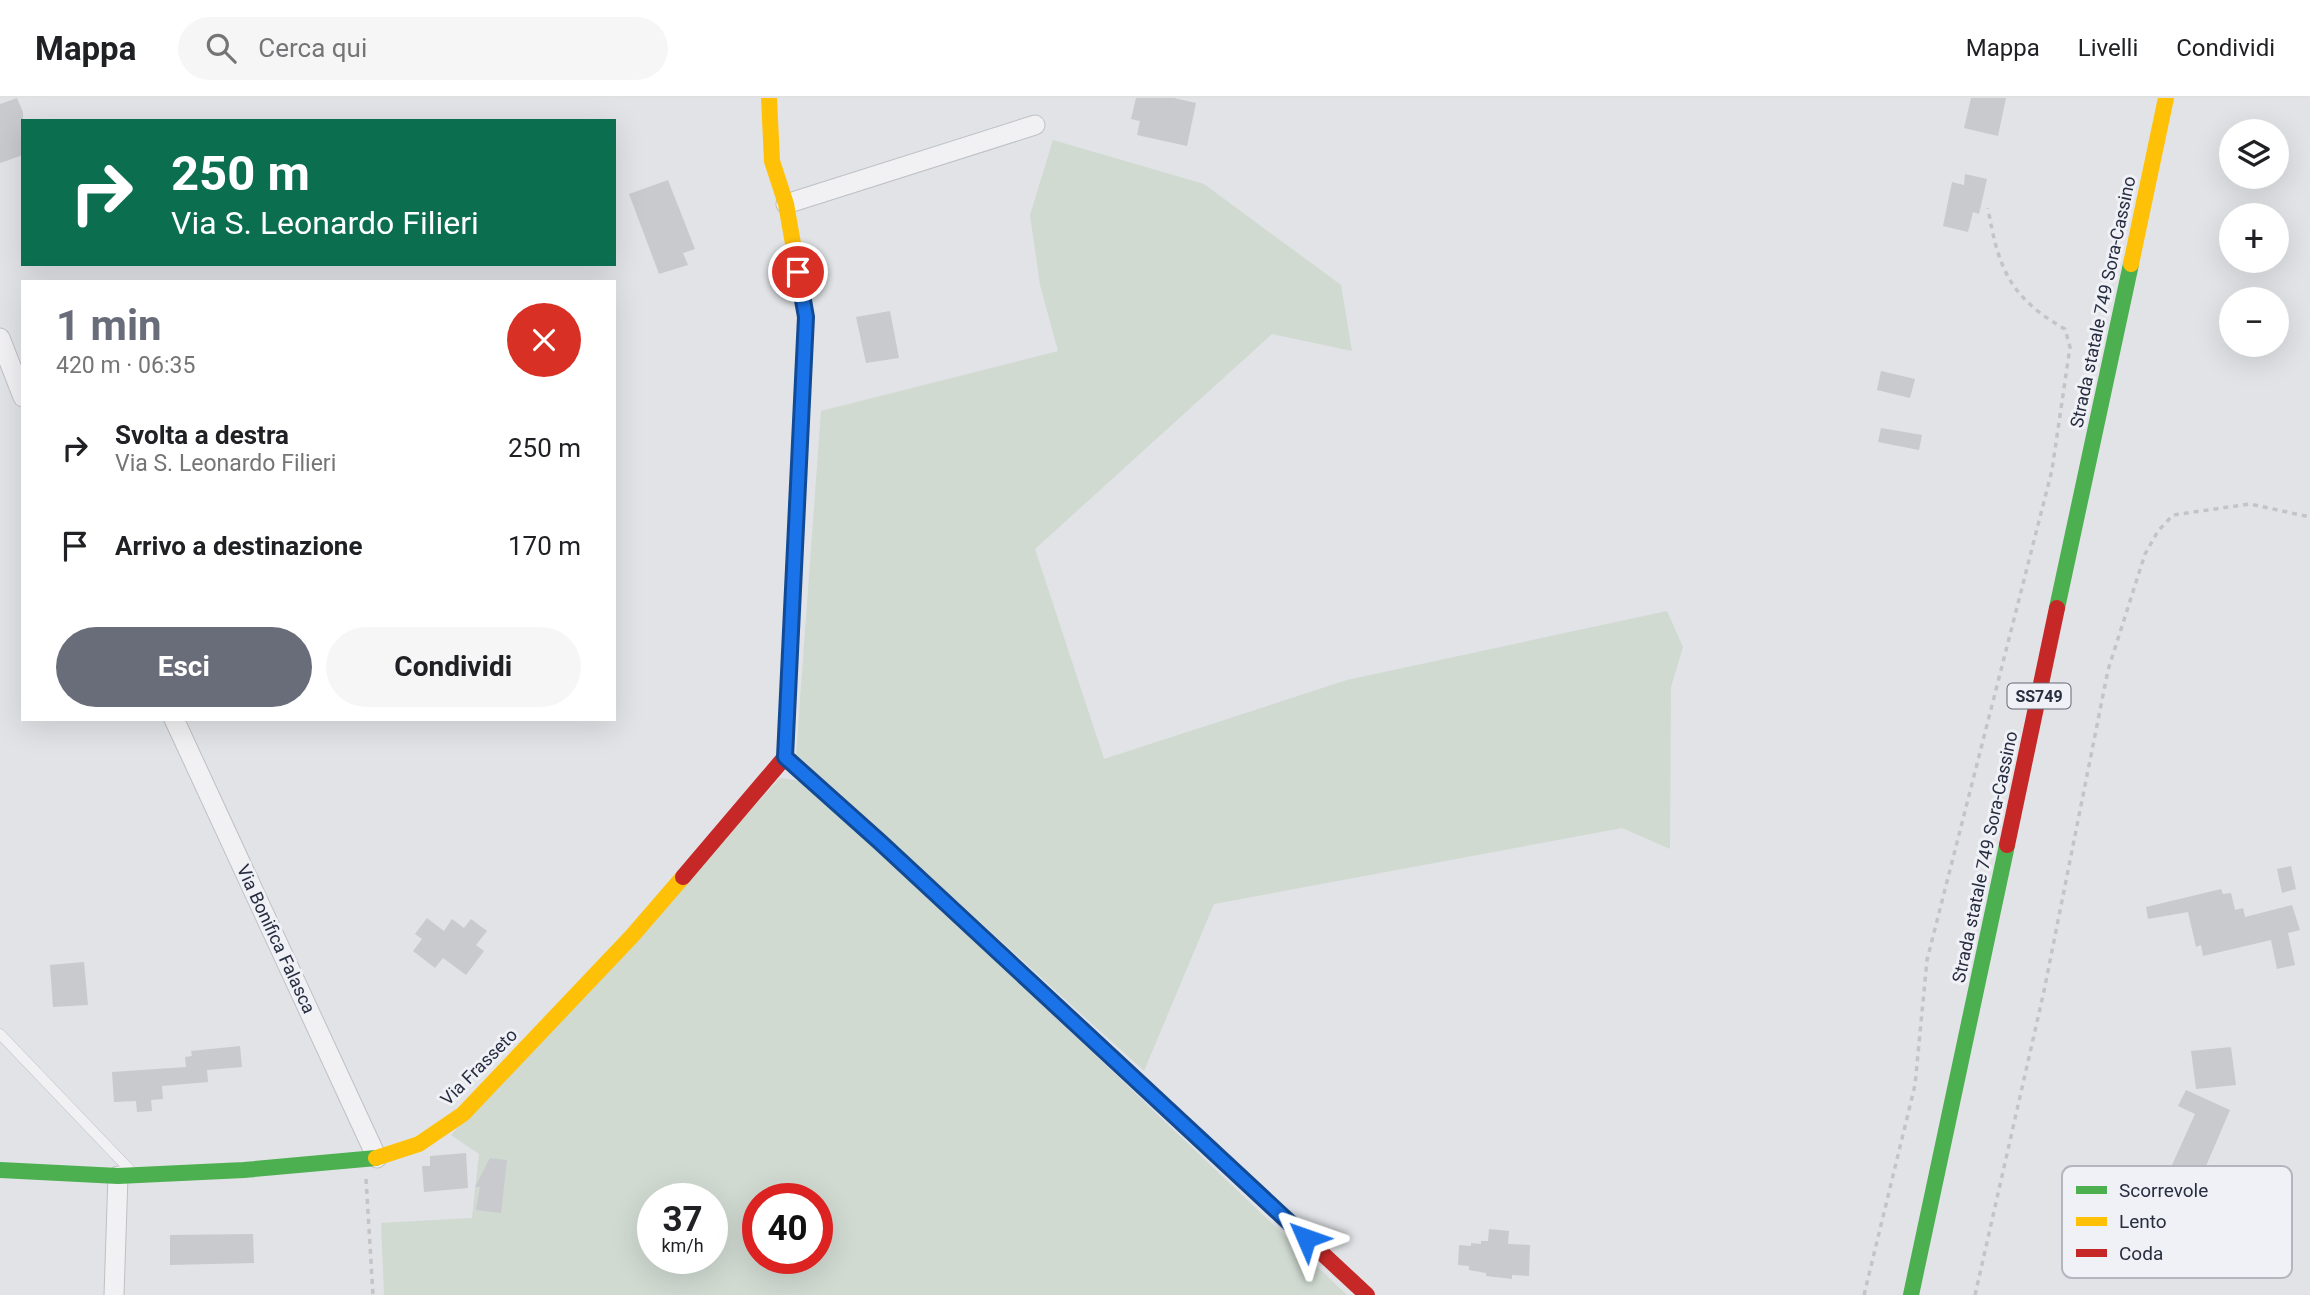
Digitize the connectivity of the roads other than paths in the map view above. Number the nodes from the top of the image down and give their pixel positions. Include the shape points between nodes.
1 (769, 98) edge
2 (2166, 98) edge
3 (1035, 125) dead end
4 (786, 204) junction
5 (0, 338) edge
6 (21, 392) edge
7 (175, 721) edge
8 (785, 757) junction
9 (0, 1034) edge
10 (371, 1159) junction
11 (0, 1170) edge
12 (126, 1176) junction
13 (114, 1295) edge
14 (1367, 1295) edge
15 (1911, 1295) edge

1 - 4 main road via 772,161
2 - 15 main road, Strada statale 749 Sora-Cassino / SS749
3 - 4 street
4 - 8 main road via 806,317
5 - 6 street
7 - 10 street, Via Bonifica Falasca
8 - 10 main road, Via Frasseto via 632,936 463,1114 419,1144
8 - 14 main road
9 - 12 lane
10 - 12 main road, Via Frasseto
11 - 12 main road, Via Frasseto
12 - 13 street

